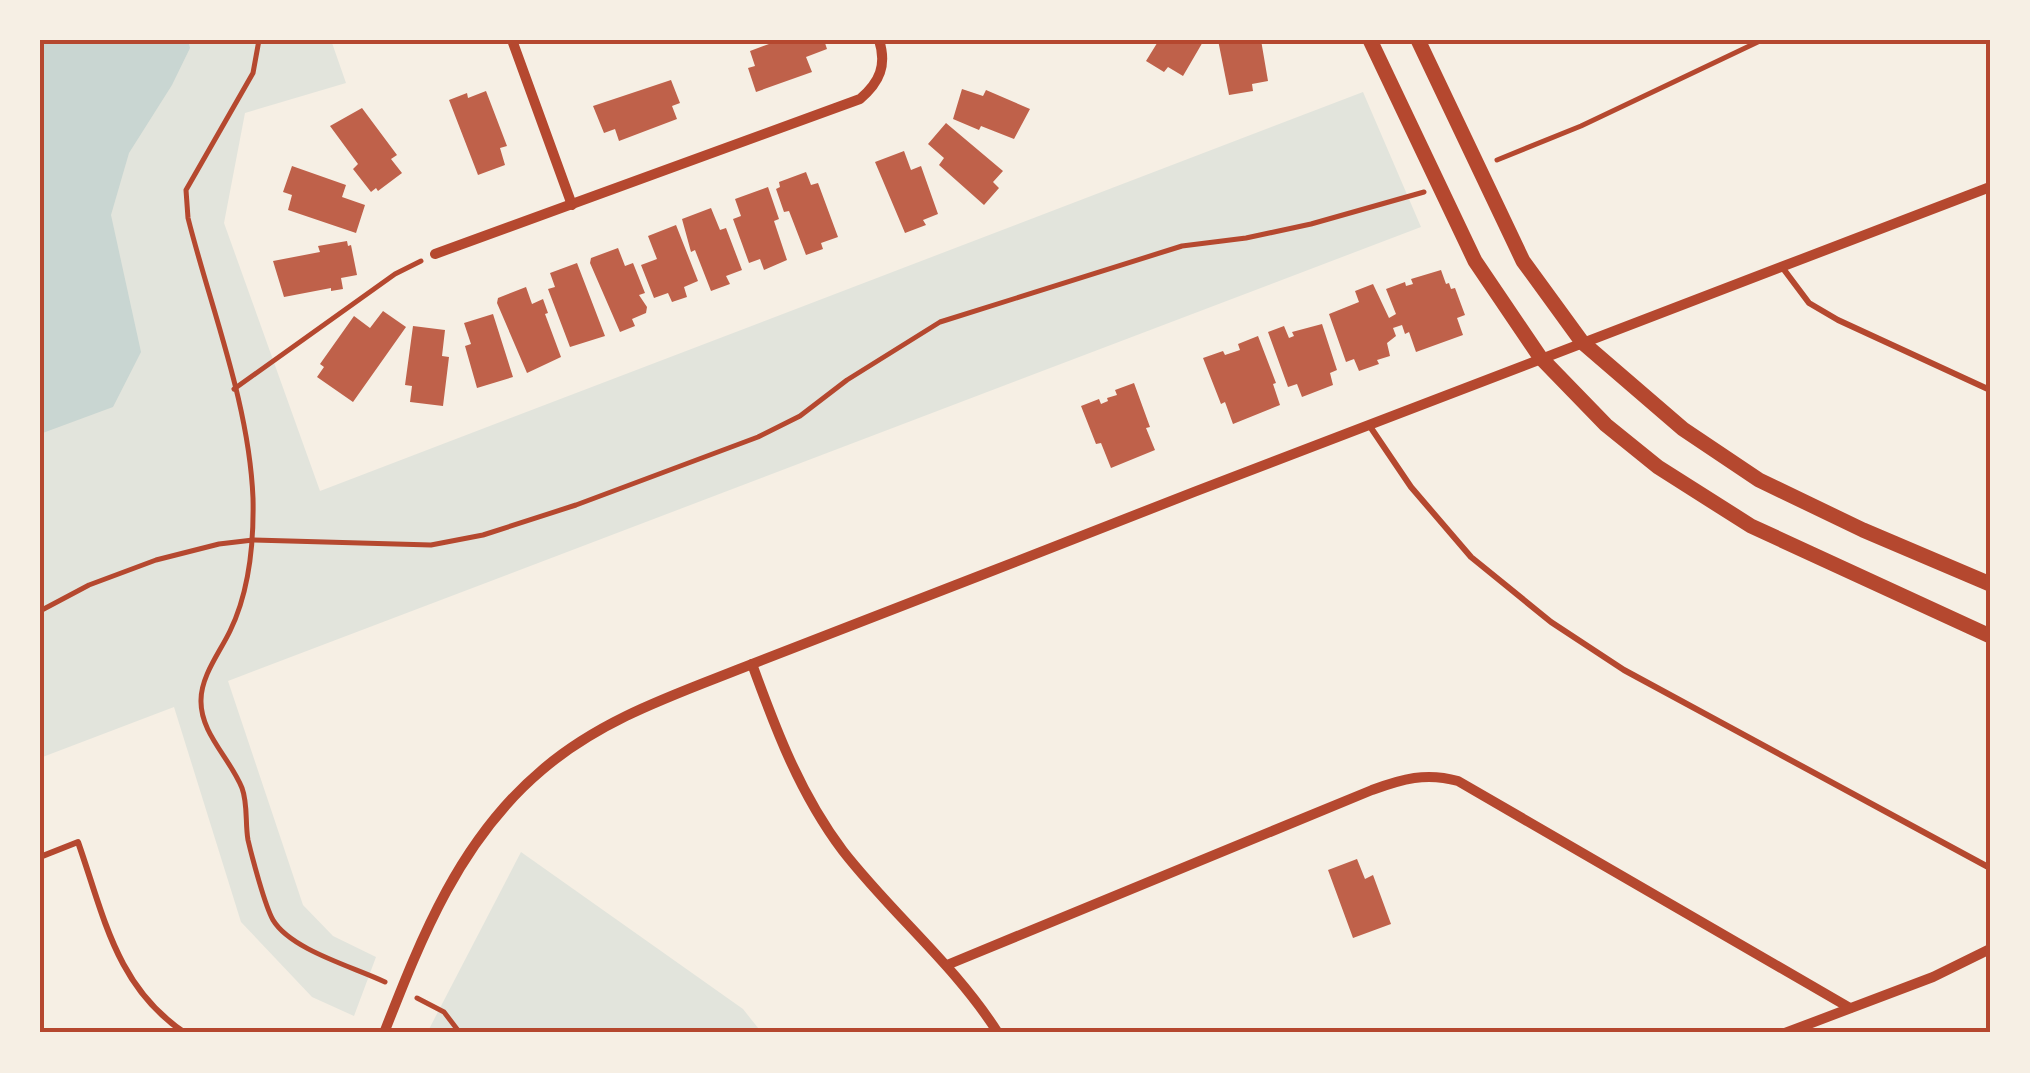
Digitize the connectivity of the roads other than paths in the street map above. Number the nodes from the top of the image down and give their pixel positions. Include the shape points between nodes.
1 (512, 40) edge
2 (879, 40) edge
3 (1370, 40) edge
4 (1418, 40) edge
5 (1990, 187) edge
6 (572, 206) junction
7 (436, 254) road end
8 (1782, 266) junction
9 (1582, 342) junction
10 (1540, 357) junction
11 (1990, 390) edge
12 (1368, 424) junction
13 (1990, 584) edge
14 (1990, 636) edge
15 (752, 664) junction
16 (40, 857) edge
17 (1990, 868) edge
18 (1990, 949) edge
19 (947, 965) junction
20 (1850, 1008) junction
21 (185, 1033) edge
22 (384, 1033) edge
23 (998, 1033) edge
24 (1785, 1033) edge

1 - 6 street
2 - 6 street via 877,81 860,98
3 - 10 street via 1475,261
4 - 9 street via 1523,261
5 - 8 street
6 - 7 street
8 - 9 street
8 - 11 lane via 1809,303
9 - 10 street
9 - 13 street via 1683,429 1759,480
10 - 12 street
10 - 14 street via 1606,425 1710,502
12 - 15 street
12 - 17 lane via 1411,488 1472,556 1551,622 1624,670
15 - 19 street via 792,768 826,825
15 - 22 street via 604,726 511,797 462,861
16 - 21 lane via 78,842 124,968 137,990
18 - 20 street
19 - 20 street via 1420,775 1458,781
19 - 23 street
20 - 24 street

